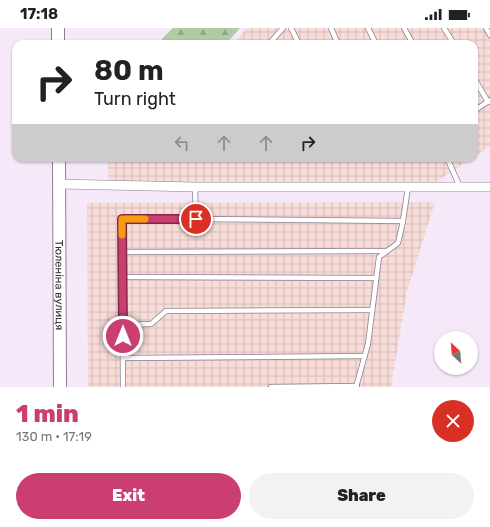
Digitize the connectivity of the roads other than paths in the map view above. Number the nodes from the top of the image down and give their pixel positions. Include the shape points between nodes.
1 (58, 28) edge
2 (284, 28) edge
3 (291, 28) edge
4 (331, 28) edge
5 (368, 28) edge
6 (404, 28) edge
7 (444, 28) edge
8 (486, 28) edge
9 (490, 35) edge
10 (58, 40) edge
11 (273, 40) edge
12 (297, 40) edge
13 (336, 40) edge
14 (374, 40) edge
15 (411, 40) edge
16 (452, 40) edge
17 (478, 84) edge
18 (489, 101) edge
19 (478, 108) edge
20 (59, 162) edge
21 (448, 162) edge
22 (59, 184) junction
23 (195, 187) junction
24 (408, 187) junction
25 (460, 187) junction
26 (490, 187) edge
27 (196, 219) junction
28 (404, 221) junction
29 (387, 251) junction
30 (122, 252) junction
31 (122, 277) junction
32 (376, 278) junction
33 (372, 310) junction
34 (122, 325) junction
35 (365, 356) junction
36 (123, 358) junction
37 (60, 387) edge
38 (123, 387) edge
39 (271, 387) edge
40 (356, 387) edge

1 - 10 street
2 - 11 lane
3 - 12 lane
4 - 13 lane
5 - 14 lane
6 - 15 lane
7 - 16 lane
8 - 9 lane
17 - 18 lane
18 - 19 lane
20 - 22 street, Тюленіна вулиця
21 - 25 lane
22 - 23 street
22 - 37 street, Тюленіна вулиця
23 - 24 street
23 - 27 lane
24 - 25 street
24 - 28 lane
25 - 26 street
27 - 28 lane
27 - 30 lane via 122,219
28 - 29 lane via 398,243
29 - 30 lane
29 - 32 lane via 379,257
30 - 31 lane
31 - 32 lane
31 - 34 lane
32 - 33 lane
33 - 34 lane via 166,311 151,324
33 - 35 lane
34 - 36 lane
35 - 36 lane
35 - 40 lane
36 - 38 lane
39 - 40 lane

